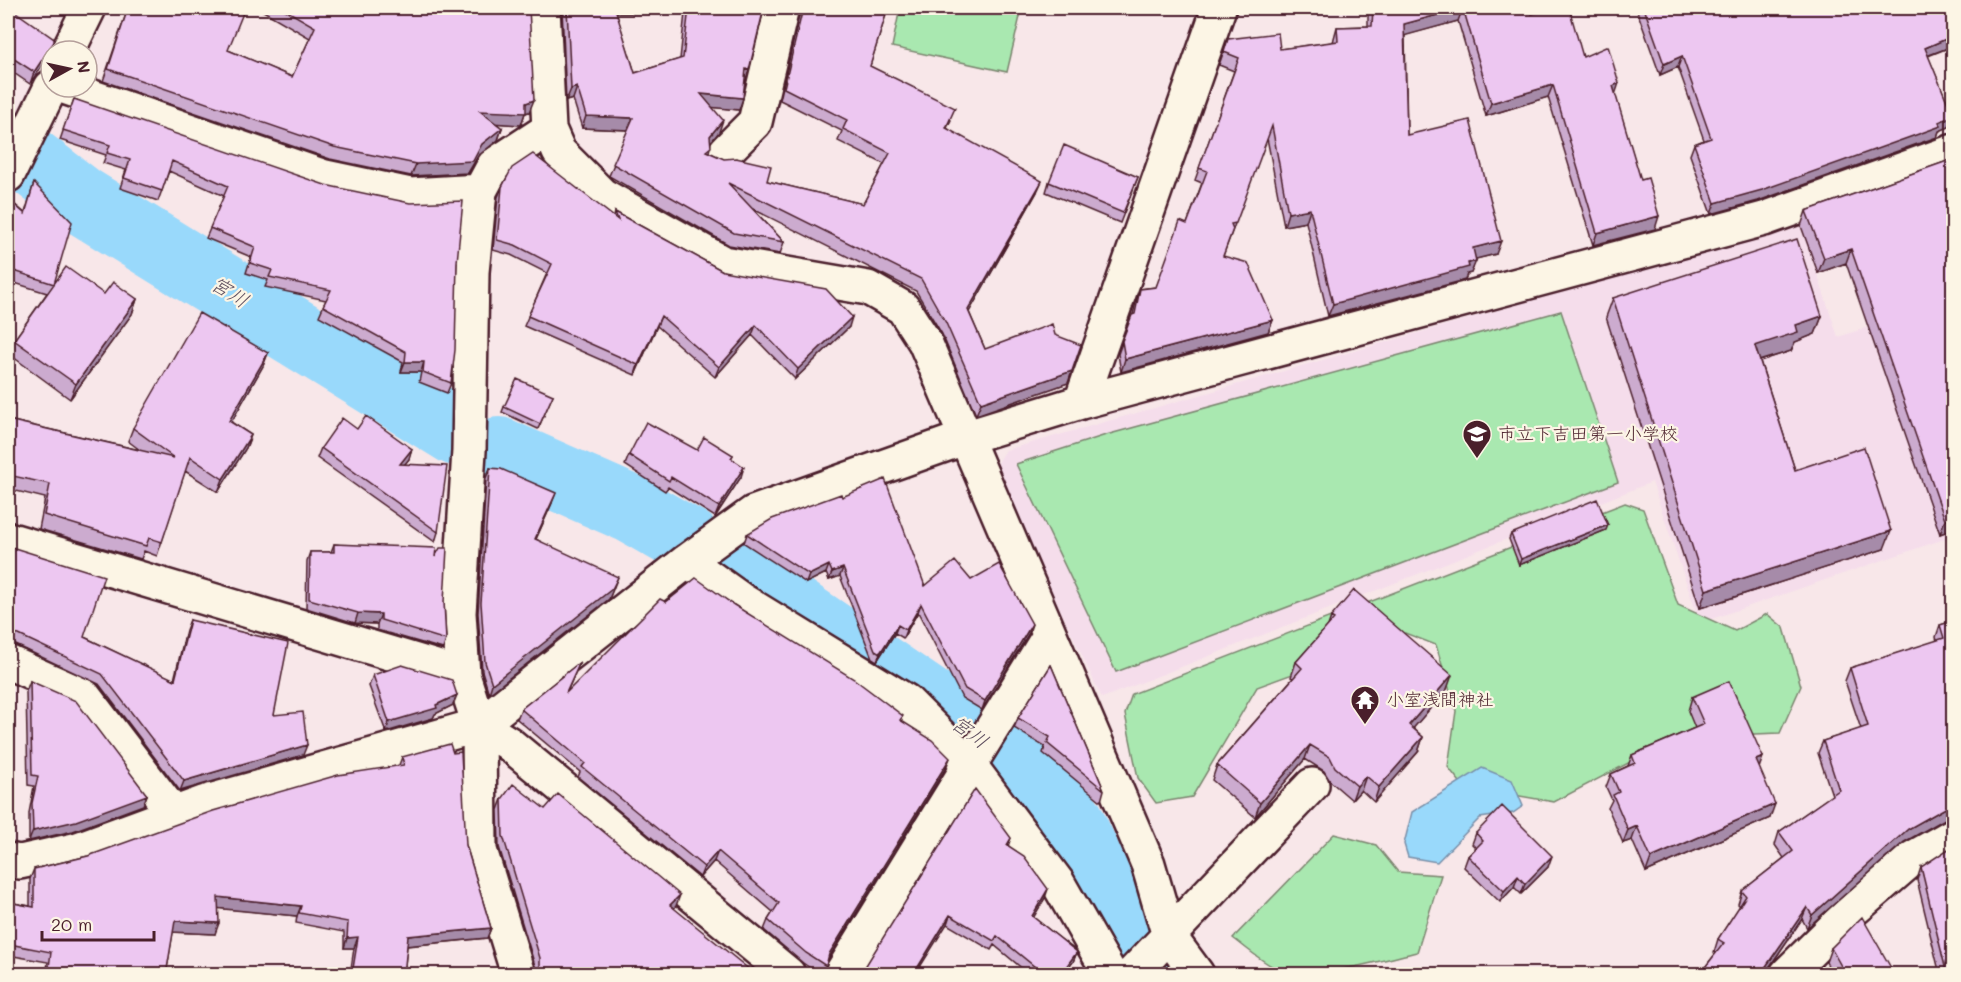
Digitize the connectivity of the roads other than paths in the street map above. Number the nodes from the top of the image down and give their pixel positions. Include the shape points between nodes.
1 (89, 8) edge
2 (543, 8) edge
3 (782, 8) edge
4 (1218, 8) edge
5 (74, 39) edge
6 (45, 99) edge
7 (99, 99) edge
8 (549, 129) junction
9 (1953, 151) edge
10 (724, 153) dead end
11 (10, 172) edge
12 (480, 191) junction
13 (1081, 402) junction
14 (964, 438) junction
15 (8, 539) edge
16 (687, 561) junction
17 (1049, 636) junction
18 (8, 662) edge
19 (463, 675) junction
20 (479, 726) junction
21 (969, 764) junction
22 (1312, 785) dead end
23 (174, 814) junction
24 (1953, 835) edge
25 (8, 860) edge
26 (1169, 936) junction
27 (518, 975) edge
28 (788, 975) edge
29 (840, 975) edge
30 (1110, 975) edge
31 (1132, 975) edge
32 (1197, 975) edge
33 (1786, 975) edge

1 - 5 street
2 - 8 street
3 - 10 street via 755,122
4 - 13 street
6 - 11 street
7 - 12 street via 325,177 410,195
8 - 12 street via 494,165
8 - 14 street via 559,152 602,195 723,263 868,288 903,308 925,342
9 - 13 street via 1764,219
12 - 19 street via 472,272 469,451 459,613
13 - 14 street
14 - 16 street via 753,513
14 - 17 street
15 - 19 street
16 - 20 street
16 - 21 street via 906,701
17 - 21 street
17 - 26 street via 1148,864
18 - 23 street via 84,696
19 - 20 street
20 - 23 street
20 - 27 street via 480,849
20 - 28 street via 508,743
21 - 29 street
21 - 30 street via 1058,883
22 - 26 street
23 - 25 street via 78,849 20,862
24 - 33 street via 1913,858
26 - 31 street
26 - 32 street

